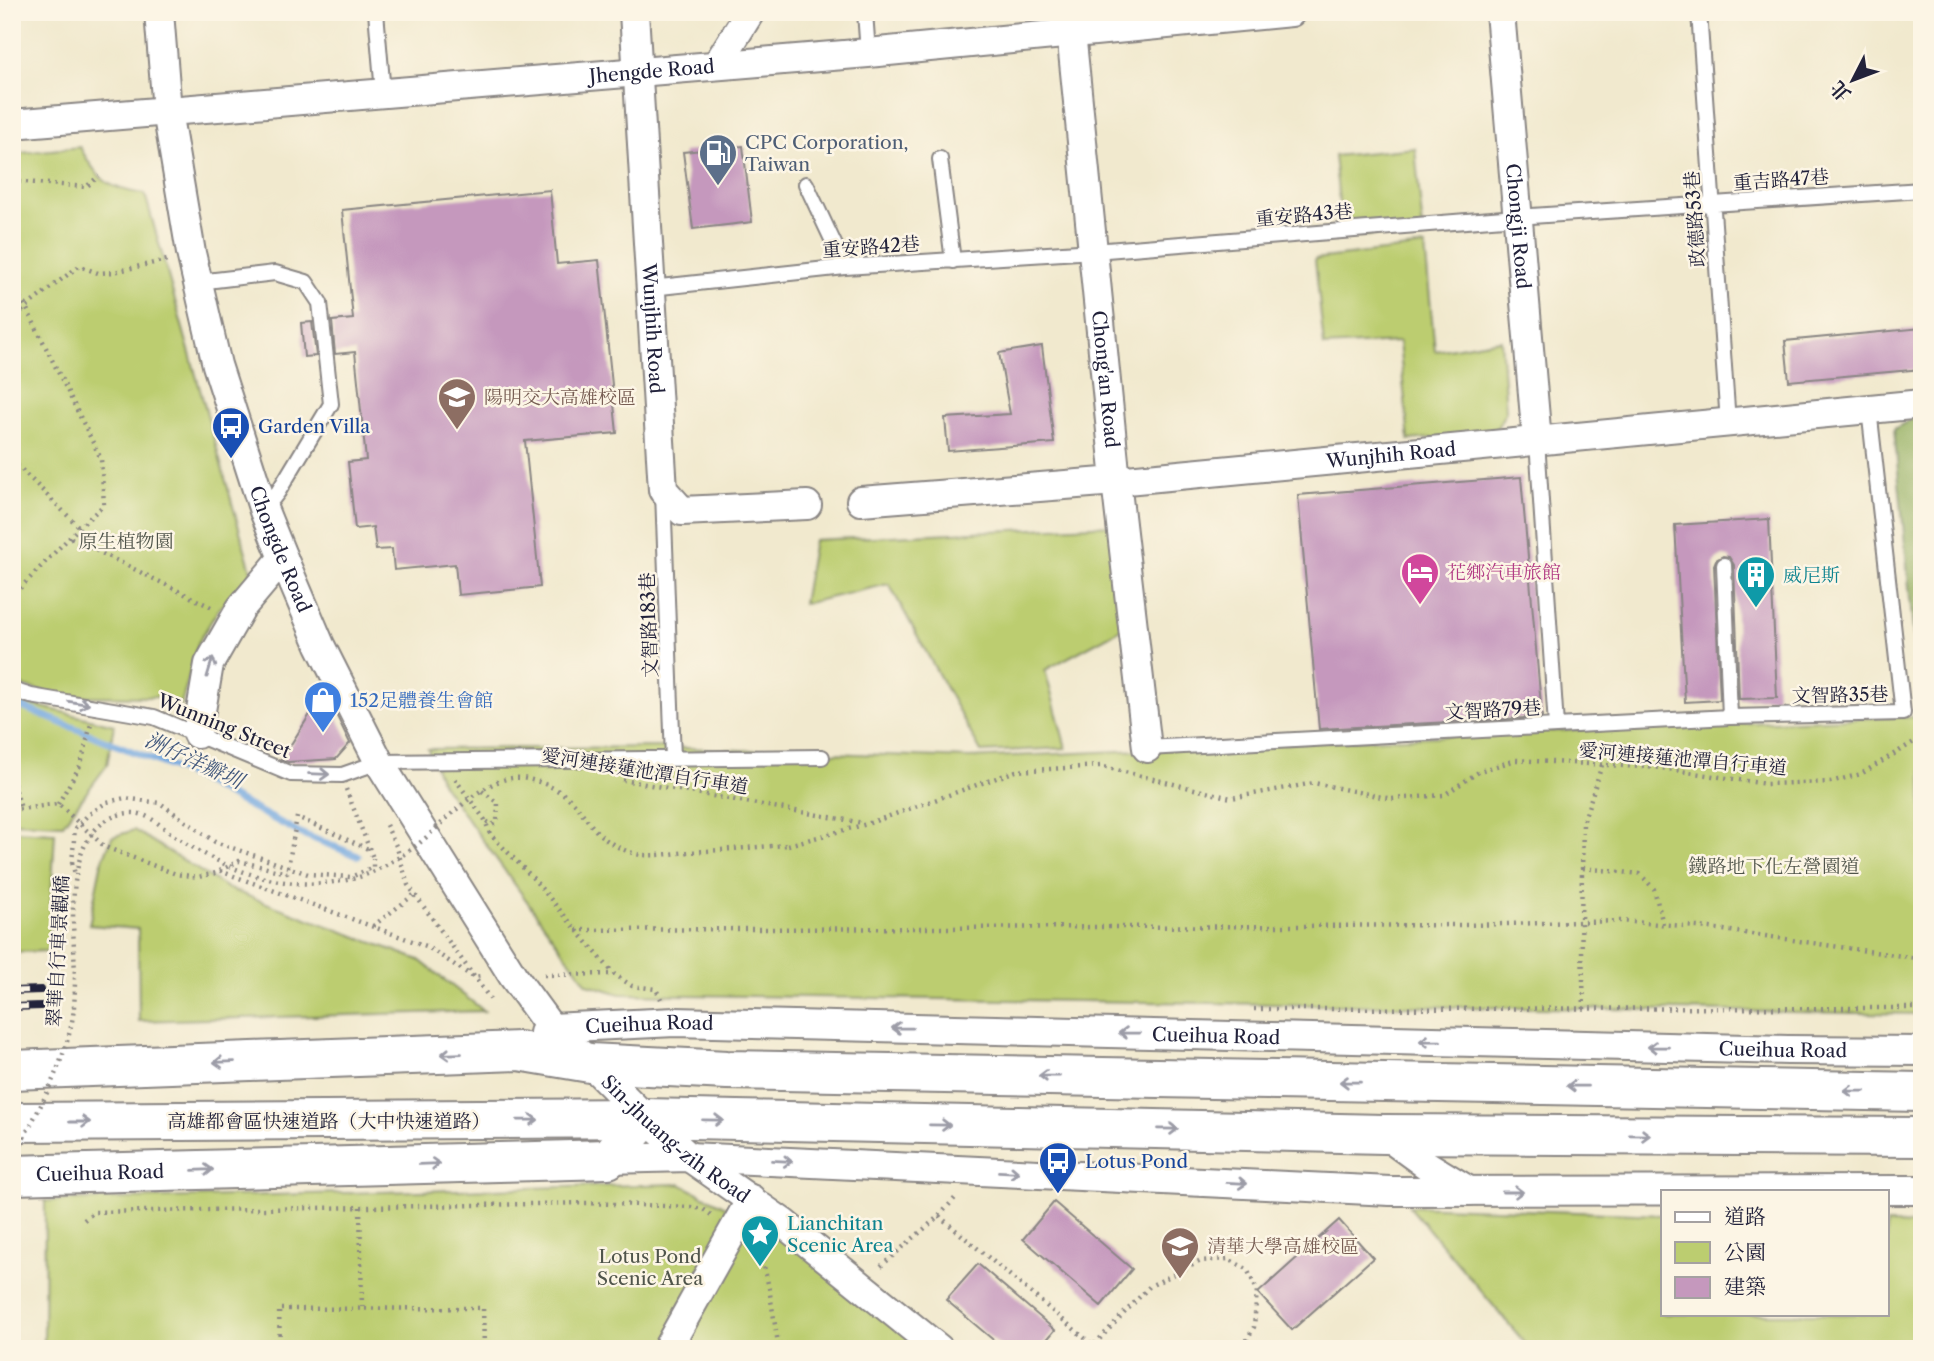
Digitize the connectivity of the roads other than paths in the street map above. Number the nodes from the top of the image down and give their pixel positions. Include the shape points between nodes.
1 (159, 12) edge
2 (376, 12) edge
3 (634, 12) edge
4 (750, 12) edge
5 (865, 12) edge
6 (1291, 12) edge
7 (1500, 12) edge
8 (1699, 12) edge
9 (1070, 23) edge
10 (868, 53) junction
11 (717, 65) junction
12 (638, 72) junction
13 (383, 93) junction
14 (167, 111) junction
15 (12, 124) edge
16 (940, 159) dead end
17 (806, 184) dead end
18 (1922, 190) edge
19 (1714, 204) junction
20 (1516, 217) junction
21 (1094, 251) junction
22 (953, 261) junction
23 (845, 267) junction
24 (198, 282) junction
25 (650, 288) junction
26 (1922, 404) edge
27 (1869, 410) junction
28 (1728, 423) junction
29 (1537, 441) junction
30 (1116, 481) junction
31 (663, 490) junction
32 (862, 501) dead end
33 (807, 505) dead end
34 (264, 511) junction
35 (283, 558) junction
36 (1724, 565) dead end
37 (12, 690) edge
38 (1730, 717) junction
39 (1556, 726) junction
40 (197, 734) junction
41 (1147, 748) joint
42 (822, 757) dead end
43 (673, 758) junction
44 (379, 762) junction
45 (551, 1028) junction
46 (1702, 1048) junction
47 (1788, 1050) junction
48 (519, 1051) junction
49 (1922, 1051) edge
50 (590, 1063) junction
51 (1749, 1069) junction
52 (12, 1070) edge
53 (1707, 1088) junction
54 (1796, 1090) junction
55 (1922, 1092) edge
56 (645, 1118) junction
57 (12, 1122) edge
58 (1473, 1133) junction
59 (1384, 1134) junction
60 (1922, 1137) edge
61 (689, 1157) junction
62 (608, 1159) junction
63 (1428, 1166) junction
64 (12, 1175) edge
65 (1888, 1190) edge
66 (1922, 1190) edge
67 (1390, 1191) junction
68 (1661, 1191) edge
69 (1471, 1192) junction
70 (751, 1199) junction
71 (667, 1349) edge
72 (939, 1349) edge

1 - 14 street, Chongde Road
2 - 13 lane
3 - 12 street, Wunjhih Road
4 - 11 street
5 - 10 lane
6 - 9 street, Jhengde Road
7 - 20 street, Chongji Road
8 - 19 lane, 政德路53巷
9 - 10 street, Jhengde Road
9 - 21 street, Chong'an Road
10 - 11 street, Jhengde Road
11 - 12 street, Jhengde Road
12 - 13 street, Jhengde Road
12 - 25 street, Wunjhih Road
13 - 14 street, Jhengde Road
14 - 15 street, Jhengde Road
14 - 24 street, Chongde Road
16 - 22 lane
17 - 23 lane
18 - 19 lane, 重吉路47巷
19 - 20 lane, 重吉路47巷
19 - 28 lane, 政德路53巷
20 - 21 lane, 重安路43巷
20 - 29 street, Chongji Road
21 - 22 lane, 重安路42巷
21 - 30 street, Chong'an Road
22 - 23 lane, 重安路42巷
23 - 25 lane, 重安路42巷
24 - 34 street, Chongde Road via 217,365
24 - 34 lane via 275,273 306,282 320,303 331,404
25 - 31 street, Wunjhih Road
26 - 27 street, Wunjhih Road
27 - 28 street, Wunjhih Road
27 - 38 lane, 文智路35巷 via 1903,713
28 - 29 street, Wunjhih Road
29 - 30 street, Wunjhih Road
29 - 39 lane, 文智路79巷
30 - 32 street, Wunjhih Road
30 - 41 street, Chong'an Road
31 - 33 street via 682,511
31 - 43 lane, 文智路183巷
34 - 35 street, Chongde Road
40 -> 35 street via 209,664 241,608
35 - 44 street, Chongde Road via 320,645
36 - 38 lane
37 -> 40 lane, Wunning Street via 154,717
38 - 39 lane, 文智路35巷
39 - 41 lane, 文智路79巷
40 -> 44 lane, Wunning Street via 291,774 342,775
42 - 43 lane, Wunning Street
43 - 44 lane, Wunning Street
44 - 45 street, Chongde Road via 513,976
46 -> 45 street, Cueihua Road via 701,1023
45 - 48 street
45 - 50 street, Sin-jhuang-zih Road
46 - 47 street, Cueihua Road
46 - 51 street
47 - 49 street, Cueihua Road
47 - 51 street
48 - 50 main road, Cueihua Road
48 -> 52 main road, Cueihua Road
53 -> 50 main road, Cueihua Road via 727,1070
50 - 56 street, Sin-jhuang-zih Road
51 - 53 street
51 - 54 street
53 - 54 main road, Cueihua Road
55 -> 54 main road, Cueihua Road
57 -> 56 main road, 高雄都會區快速道路（大中快速道路）
56 -> 59 main road
56 - 61 street, Sin-jhuang-zih Road
56 - 62 main road
58 - 59 main road
58 -> 60 main road
58 - 63 street
59 - 63 street
61 - 62 street, Cueihua Road
61 -> 67 street, Cueihua Road
61 - 70 street, Sin-jhuang-zih Road
64 -> 62 main road, Cueihua Road
63 - 67 street
63 - 69 street
65 -> 66 street, Cueihua Road
67 - 69 street, Cueihua Road
69 -> 68 street, Cueihua Road
70 - 71 street
70 - 72 street, Sin-jhuang-zih Road

